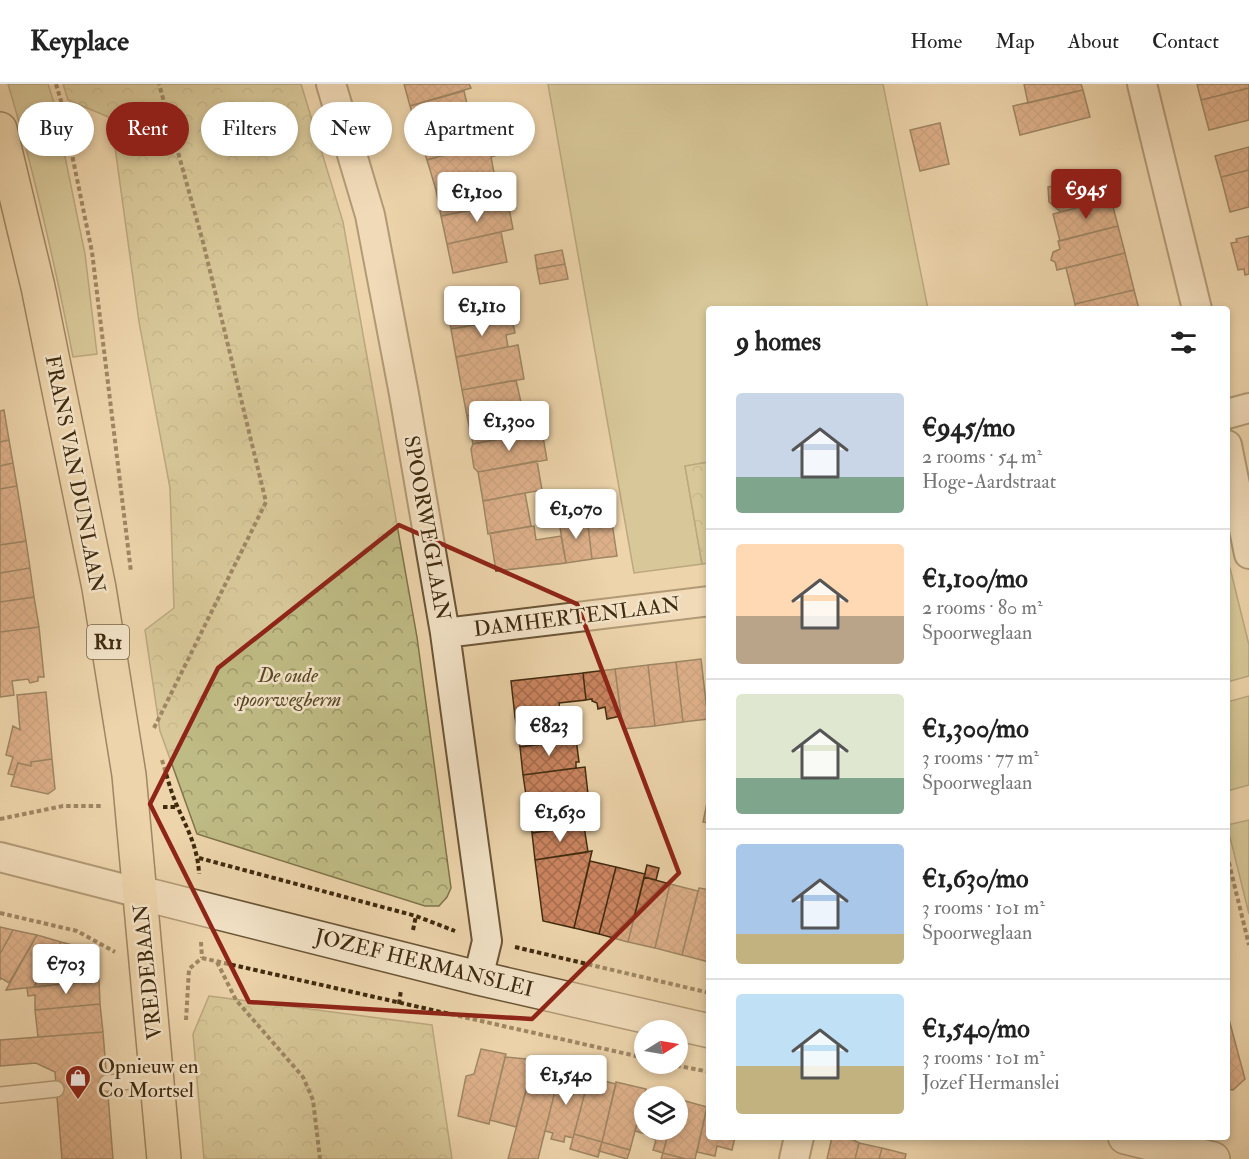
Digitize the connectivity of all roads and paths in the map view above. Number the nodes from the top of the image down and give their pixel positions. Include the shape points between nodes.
1 (56, 84) edge
2 (159, 84) edge
3 (331, 84) edge
4 (1142, 84) edge
5 (0, 129) edge
6 (1196, 306) edge
7 (1249, 408) edge
8 (1230, 413) edge
9 (1230, 462) edge
10 (1238, 509) edge
11 (1249, 554) edge
12 (131, 572) dead end
13 (706, 601) edge
14 (445, 633) junction
15 (151, 721) dead end
16 (159, 753) dead end
17 (131, 806) junction
18 (177, 807) junction
19 (0, 819) edge
20 (0, 857) edge
21 (1230, 867) edge
22 (140, 893) junction
23 (0, 913) edge
24 (487, 941) junction
25 (1249, 945) edge
26 (146, 959) junction
27 (217, 962) junction
28 (478, 978) junction
29 (706, 992) edge
30 (706, 1029) edge
31 (634, 1056) edge
32 (688, 1068) edge
33 (706, 1071) edge
34 (158, 1079) junction
35 (107, 1083) dead end
36 (56, 1089) dead end
37 (0, 1095) edge
38 (798, 1140) edge
39 (1137, 1140) edge
40 (164, 1159) edge
41 (320, 1159) edge
42 (794, 1159) edge
43 (1212, 1159) edge

1 - 12 path via 92,252
2 - 15 path via 203,242 266,502 152,732
3 - 14 street, SPOORWEGLAAN via 370,215
4 - 6 street
5 - 17 main road, FRANS VAN DUNLAAN / R11 via 38,287 99,588
7 - 8 street
9 - 10 street
10 - 11 street
13 - 14 street, DAMHERTENLAAN
14 - 24 street, SPOORWEGLAAN
16 - 18 path
17 - 18 path
17 - 19 path via 63,806
17 - 22 main road, FRANS VAN DUNLAAN / R11
18 - 24 path via 199,858 416,916
20 - 22 street
21 - 25 path
22 - 26 main road, VREDEBAAN / R11
22 - 28 street, JOZEF HERMANSLEI
23 - 26 path via 77,931 110,950
24 - 28 street, SPOORWEGLAAN
24 - 29 path
26 - 27 path via 189,969 202,958
26 - 34 main road, VREDEBAAN / R11
27 - 31 path
27 - 41 path via 236,1000 303,1077 313,1100
28 - 30 street, JOZEF HERMANSLEI
32 - 33 path
34 - 35 lane
34 - 40 main road, VREDEBAAN / R11
36 - 37 lane
38 - 42 street
39 - 43 street

